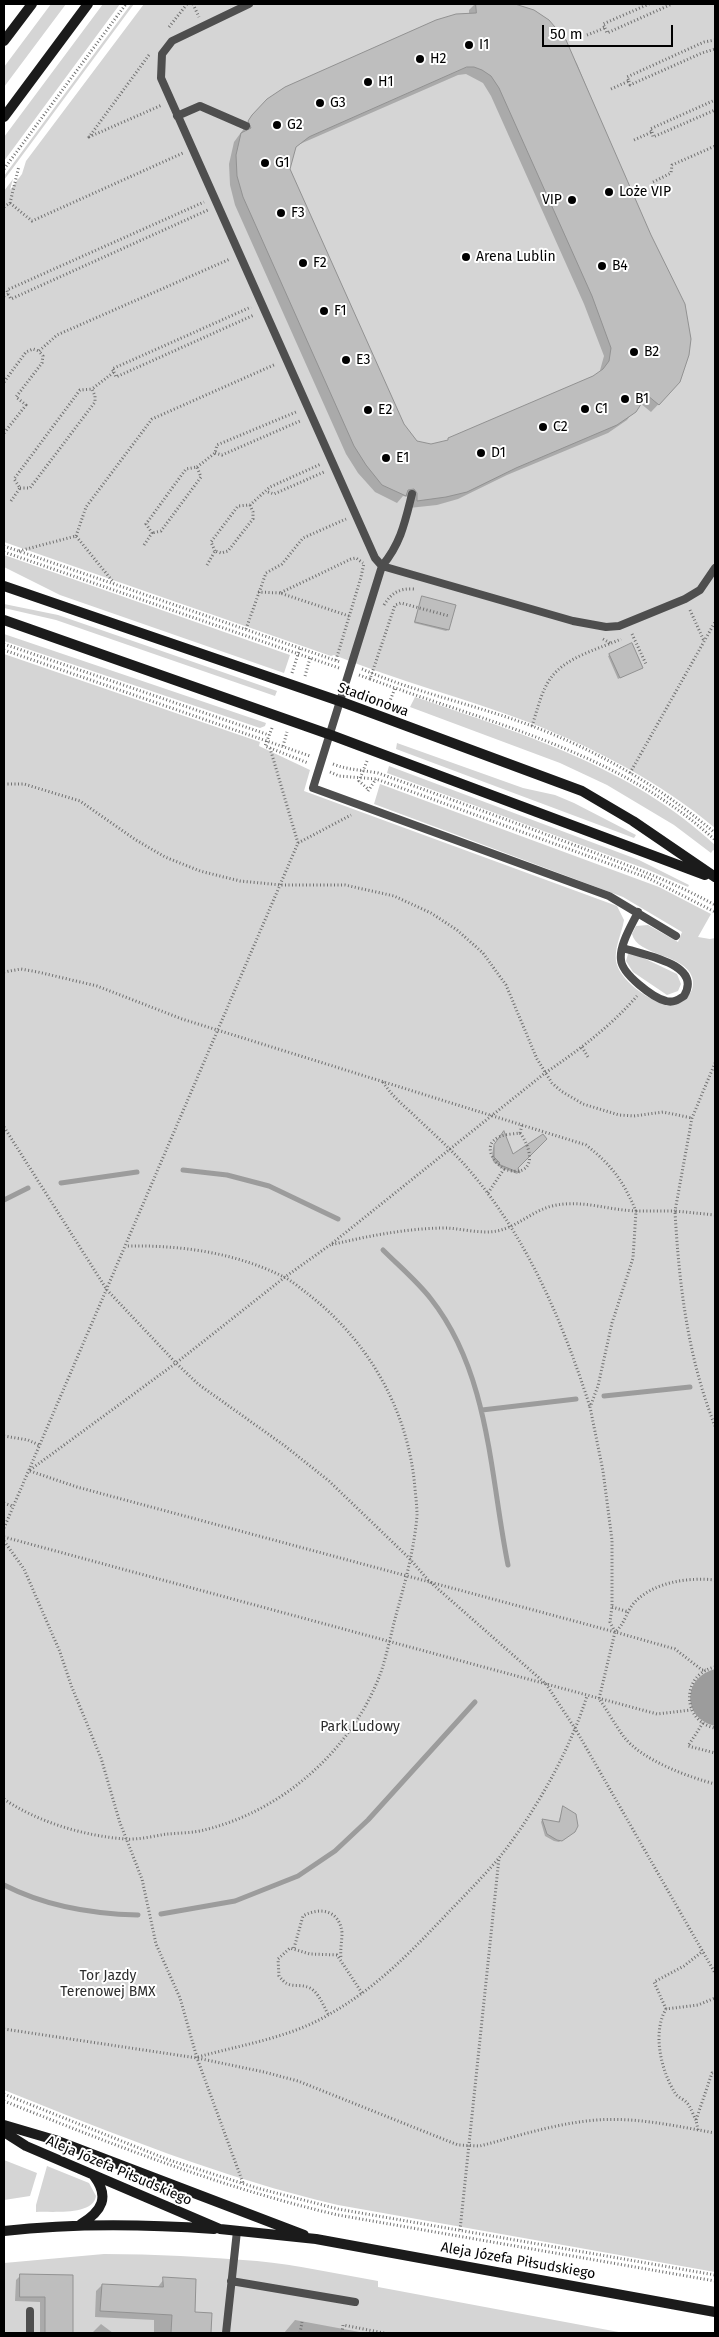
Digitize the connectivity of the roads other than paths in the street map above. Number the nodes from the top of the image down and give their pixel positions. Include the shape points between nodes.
1 (32, 4) edge
2 (88, 4) edge
3 (249, 4) edge
4 (4, 41) edge
5 (177, 116) junction
6 (4, 117) edge
7 (246, 126) dead end
8 (412, 494) dead end
9 (382, 566) junction
10 (715, 568) edge
11 (4, 586) edge
12 (4, 620) edge
13 (342, 702) junction
14 (331, 735) junction
15 (715, 878) edge
16 (638, 912) junction
17 (676, 936) dead end
18 (623, 948) junction
19 (4, 2125) edge
20 (4, 2132) edge
21 (93, 2175) junction
22 (80, 2225) junction
23 (220, 2229) junction
24 (4, 2231) edge
25 (237, 2231) junction
26 (316, 2239) junction
27 (231, 2280) junction
28 (355, 2302) dead end
29 (30, 2311) dead end
30 (715, 2312) edge
31 (30, 2333) edge
32 (226, 2333) edge

1 - 4 street
2 - 6 street
3 - 5 lane via 180,36 162,54 160,70
5 - 7 lane via 200,106
5 - 9 lane via 375,558
8 - 9 lane via 400,539
9 - 10 lane via 606,628 685,599 700,590
9 - 13 lane
11 - 13 street, Stadionowa
12 - 14 street, Stadionowa
13 - 14 lane
13 - 15 street, Stadionowa via 582,791 633,821
14 - 15 street, Stadionowa
14 - 16 lane via 314,788 609,896
16 - 17 lane
16 - 18 lane
18 - 18 lane via 679,968 687,977 684,996 666,1002 632,978 621,962
19 - 26 street, Aleja Józefa Piłsudskiego via 55,2140
20 - 21 street, Aleja Józefa Piłsudskiego via 26,2146
21 - 22 street via 100,2185 103,2201 93,2217
21 - 23 street, Aleja Józefa Piłsudskiego
22 - 23 street via 147,2224
22 - 24 street
23 - 25 street, Aleja Józefa Piłsudskiego
25 - 26 street, Aleja Józefa Piłsudskiego
25 - 27 lane
26 - 30 street, Aleja Józefa Piłsudskiego
27 - 28 lane
27 - 32 lane
29 - 31 lane

